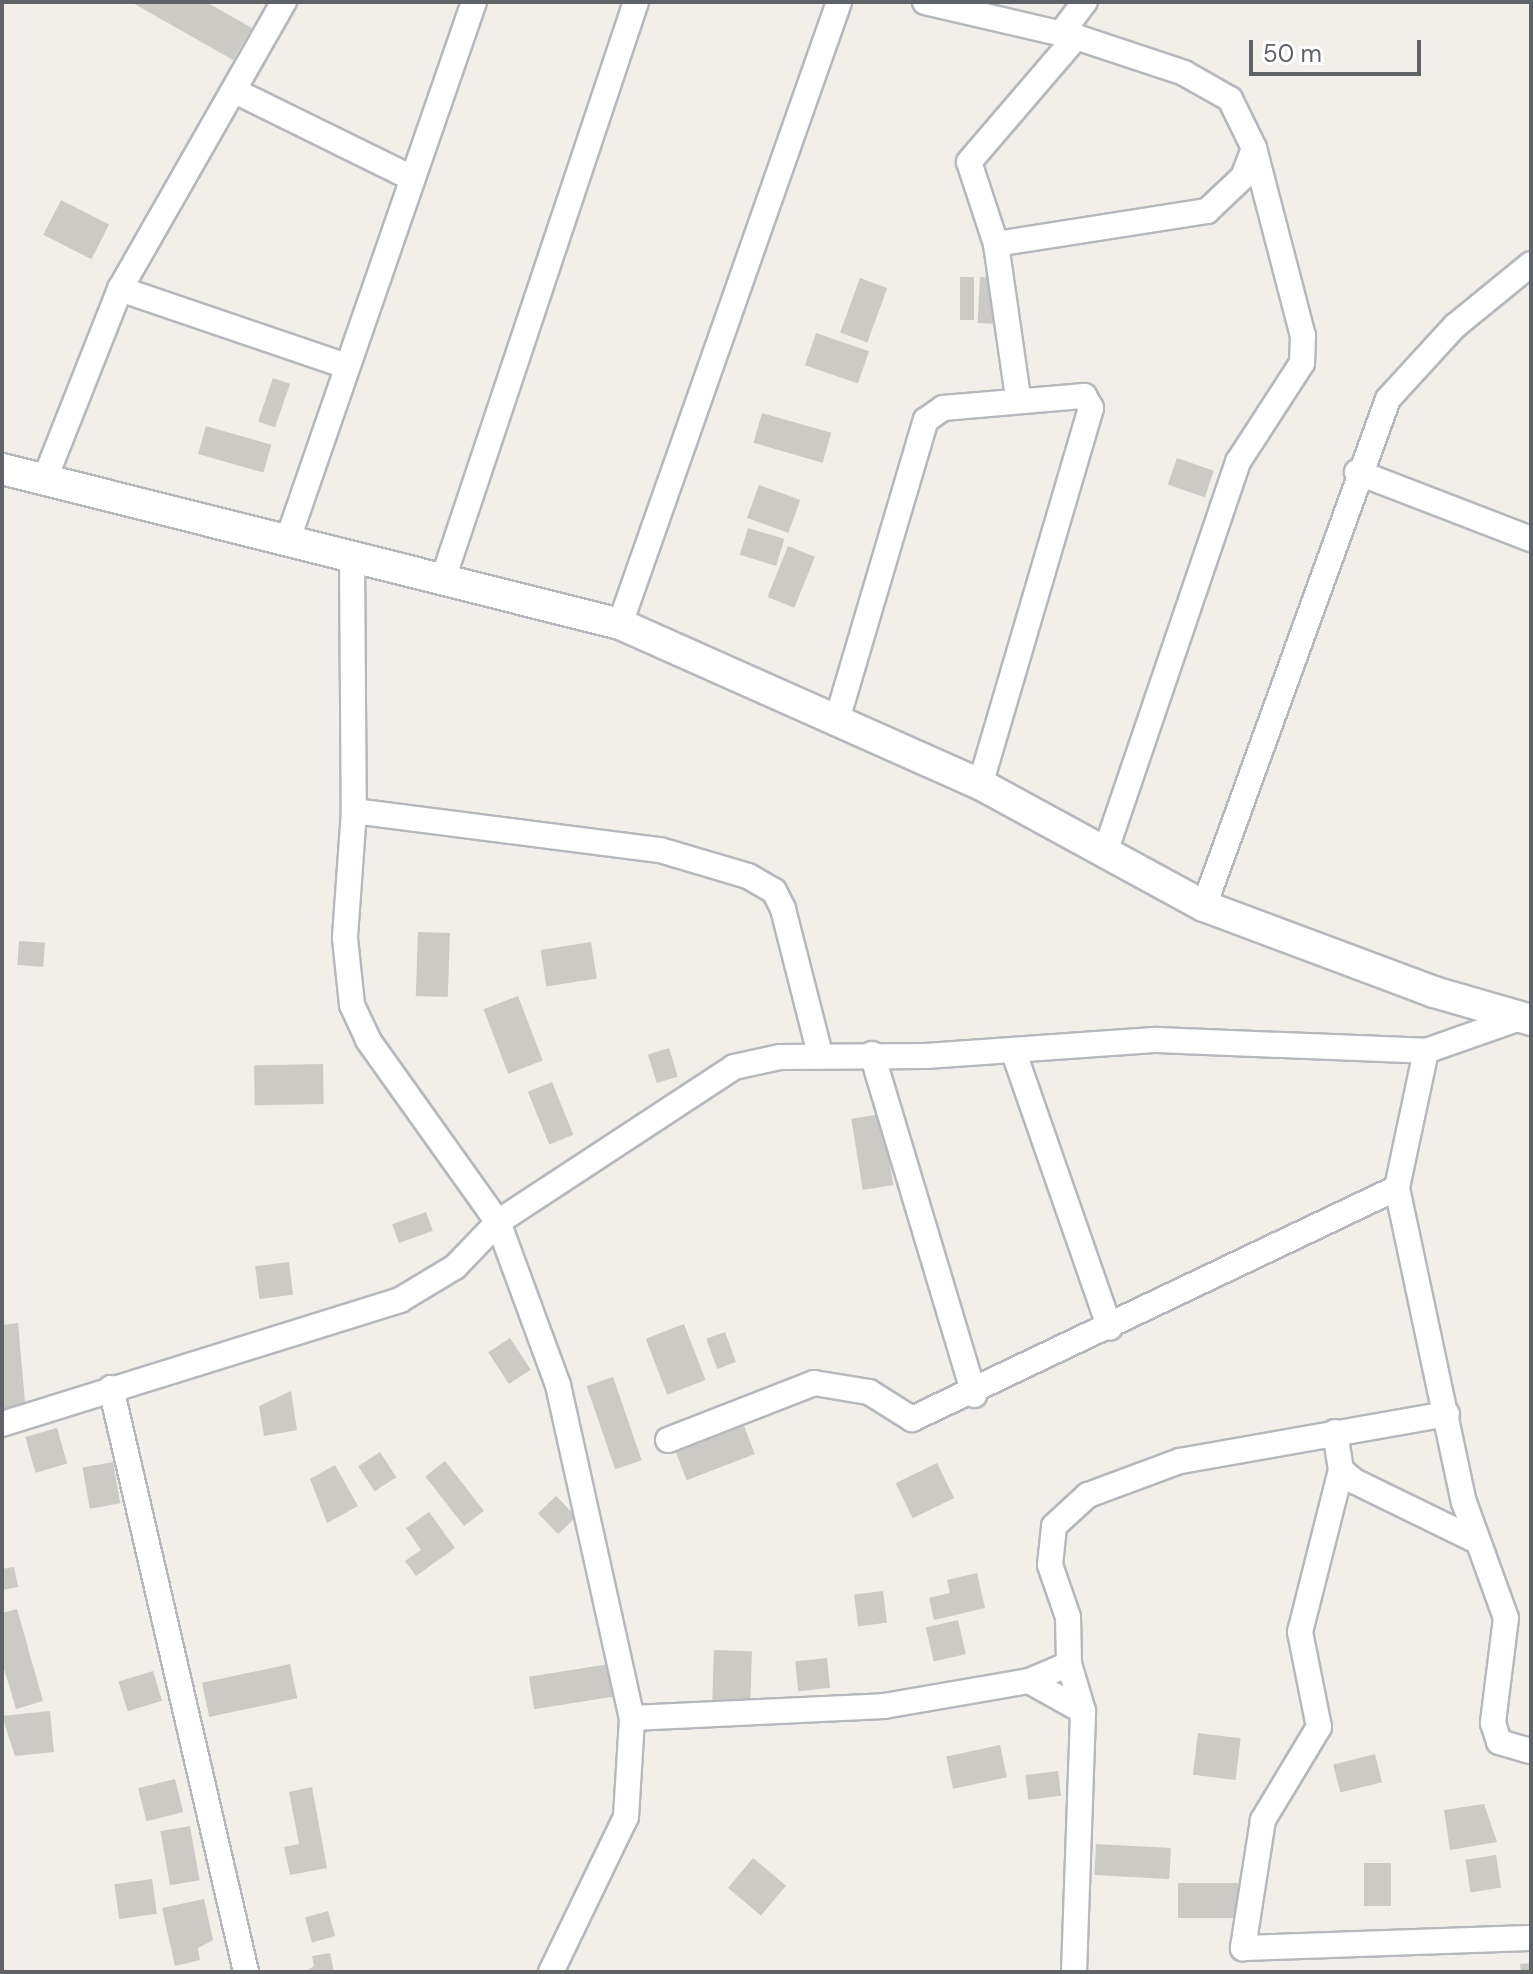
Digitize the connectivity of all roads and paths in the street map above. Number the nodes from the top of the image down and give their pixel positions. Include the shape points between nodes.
1 (284, 2) edge
2 (474, 2) edge
3 (636, 2) edge
4 (839, 2) edge
5 (925, 2) edge
6 (1085, 2) edge
7 (1069, 35) junction
8 (237, 92) junction
9 (1254, 148) junction
10 (412, 178) junction
11 (996, 244) junction
12 (1531, 264) edge
13 (120, 289) junction
14 (346, 366) junction
15 (1018, 397) junction
16 (2, 469) edge
17 (1357, 472) junction
18 (46, 476) junction
19 (288, 539) junction
20 (1531, 539) edge
21 (352, 556) junction
22 (443, 579) junction
23 (620, 624) junction
24 (836, 723) junction
25 (980, 784) junction
26 (354, 811) junction
27 (1104, 855) junction
28 (1204, 906) junction
29 (1524, 1019) edge
30 (1013, 1050) junction
31 (1426, 1051) junction
32 (820, 1054) junction
33 (872, 1054) junction
34 (1397, 1188) junction
35 (498, 1222) junction
36 (1110, 1328) junction
37 (111, 1388) junction
38 (974, 1395) junction
39 (1447, 1414) junction
40 (2, 1424) edge
41 (1335, 1432) junction
42 (668, 1440) dead end
43 (1341, 1470) junction
44 (1473, 1539) junction
45 (1069, 1664) junction
46 (1029, 1681) junction
47 (1083, 1711) junction
48 (632, 1718) junction
49 (1531, 1751) edge
50 (1531, 1938) edge
51 (1245, 1960) edge
52 (246, 1972) edge
53 (551, 1972) edge
54 (1074, 1972) edge

1 - 8 street
2 - 10 street
3 - 22 street
4 - 23 street
5 - 7 street
6 - 7 street
7 - 9 street via 1184,73 1230,99
7 - 11 street via 969,162
8 - 10 street
8 - 13 street
9 - 11 street via 1243,177 1207,211
9 - 27 street via 1303,336 1302,363 1238,462
10 - 14 street
11 - 15 street
12 - 17 street via 1455,326 1388,399
13 - 14 street
13 - 18 street
14 - 19 street
15 - 24 street via 943,408 926,420
15 - 25 street via 1084,396 1091,408
16 - 18 street
17 - 20 street
17 - 28 street
18 - 19 street
19 - 21 street
21 - 22 street
21 - 26 street
22 - 23 street
23 - 24 street
24 - 25 street
25 - 27 street
26 - 32 street via 660,850 748,876 774,891 783,909
26 - 35 street via 345,938 352,1005 368,1040
27 - 28 street
28 - 29 street
29 - 31 street
30 - 31 street via 1157,1040
30 - 33 street
30 - 36 street
31 - 34 street
32 - 33 street
32 - 35 street via 734,1067
33 - 38 street
34 - 36 street
34 - 39 street
35 - 37 street via 455,1267 400,1300
35 - 48 street via 558,1385
36 - 38 street
37 - 40 street
37 - 52 street
38 - 42 street via 912,1419 869,1392 814,1383
39 - 41 street
39 - 44 street
41 - 43 street
41 - 45 street via 1180,1461 1120,1480 1068,1511 1047,1545 1068,1617
43 - 44 street
43 - 51 street via 1300,1632 1319,1727 1263,1820
44 - 49 street via 1508,1633 1493,1723 1499,1742
45 - 46 street
45 - 47 street
46 - 47 street
46 - 48 street via 884,1706
47 - 54 street
48 - 53 street via 626,1817
50 - 51 street

